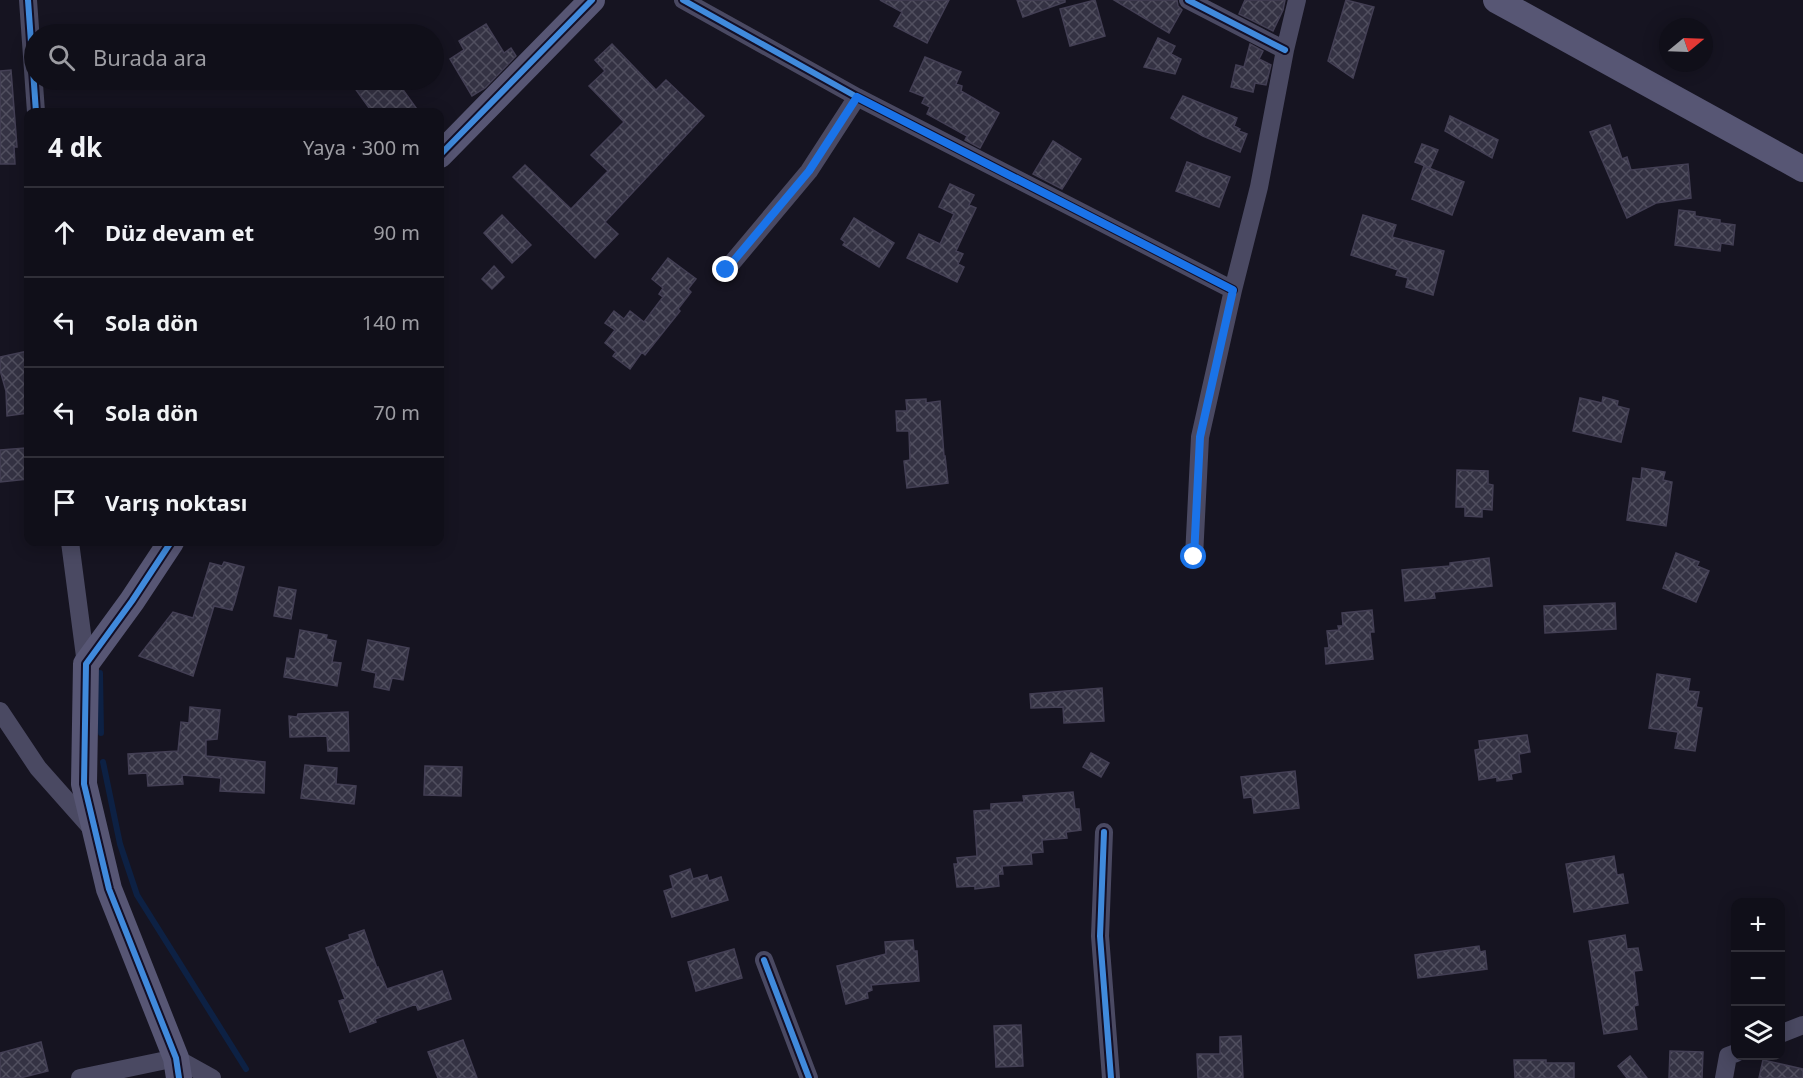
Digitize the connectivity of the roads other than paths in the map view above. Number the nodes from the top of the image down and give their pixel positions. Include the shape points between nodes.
1 (28, 0) edge
2 (592, 0) edge
3 (683, 0) edge
4 (1188, 0) edge
5 (1297, 0) edge
6 (1496, 0) edge
7 (30, 24) edge
8 (1285, 50) junction
9 (34, 90) edge
10 (857, 97) junction
11 (36, 108) edge
12 (444, 150) edge
13 (1803, 169) edge
14 (726, 270) dead end
15 (1233, 290) junction
16 (71, 546) edge
17 (168, 546) edge
18 (1194, 557) dead end
19 (86, 664) junction
20 (0, 711) edge
21 (1104, 832) dead end
22 (95, 833) junction
23 (764, 960) dead end
24 (1803, 1025) edge
25 (1785, 1032) edge
26 (1731, 1055) edge
27 (178, 1068) edge
28 (80, 1078) edge
29 (212, 1078) edge
30 (809, 1078) edge
31 (1112, 1078) edge
32 (1724, 1078) edge

1 - 7 street
2 - 12 street
3 - 10 street
4 - 8 street
5 - 8 street
6 - 13 street
8 - 15 street via 1259,187
9 - 11 street
10 - 14 street via 809,171
10 - 15 street
15 - 18 street via 1200,437
16 - 19 street
17 - 19 street
19 - 22 street via 84,784
20 - 22 street via 38,768
21 - 31 street via 1100,936
22 - 27 street via 109,889
23 - 30 street
24 - 25 street
26 - 32 street
27 - 28 street
27 - 29 street

